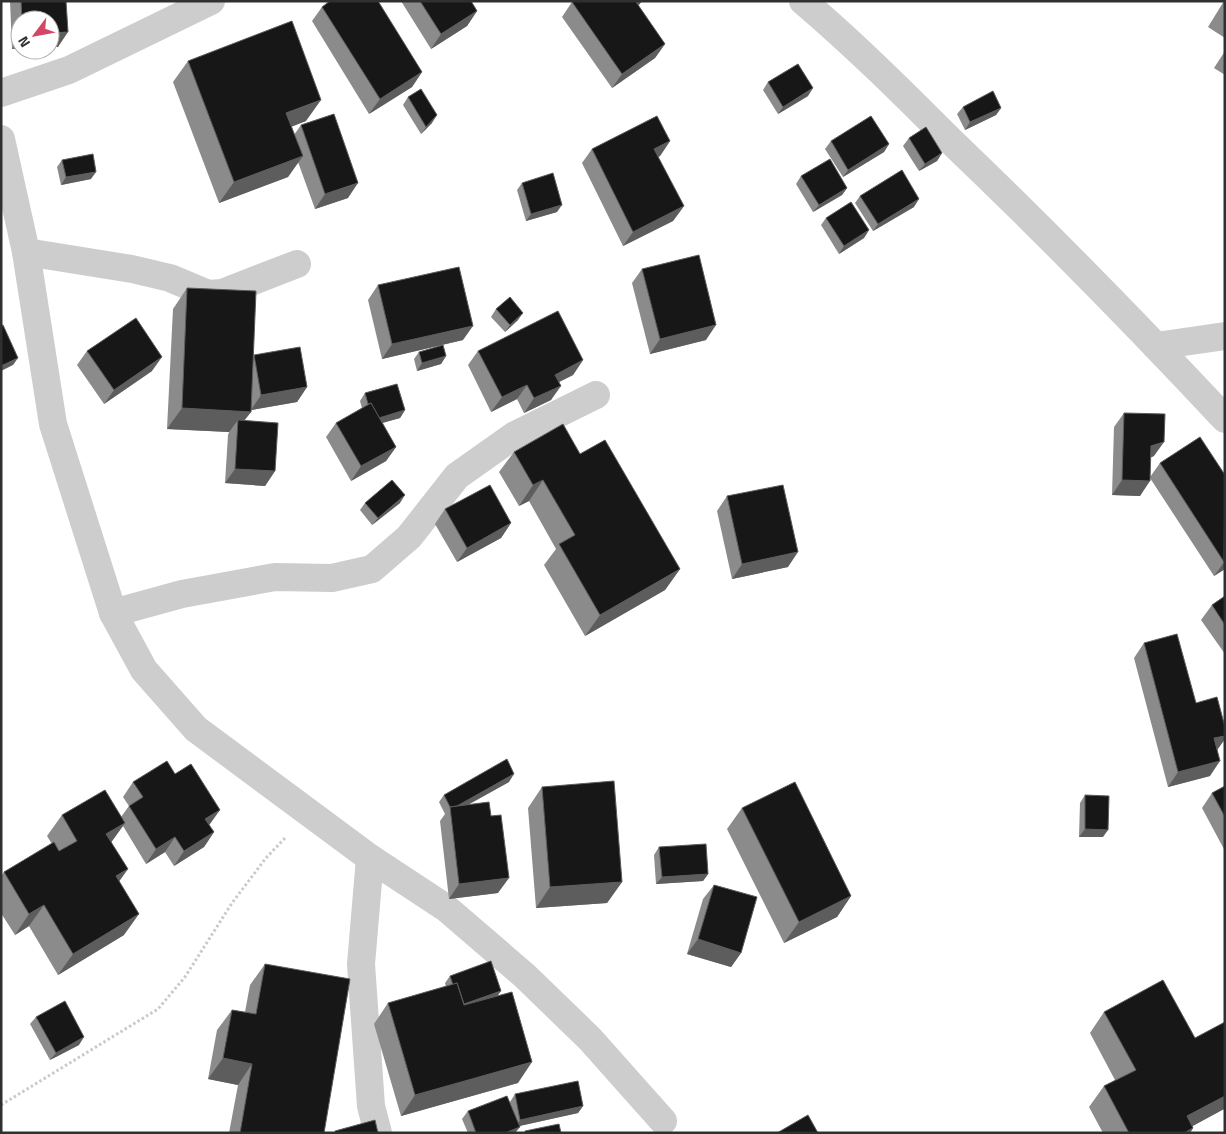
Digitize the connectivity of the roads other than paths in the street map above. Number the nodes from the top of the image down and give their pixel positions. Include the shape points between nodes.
1 (211, 1) edge
2 (803, 1) edge
3 (1, 93) edge
4 (1, 139) edge
5 (26, 252) junction
6 (297, 264) dead end
7 (1225, 336) edge
8 (1156, 346) junction
9 (596, 395) dead end
10 (1225, 419) edge
11 (113, 613) junction
12 (370, 858) junction
13 (663, 1121) dead end
14 (378, 1133) edge

1 - 3 street via 69,70
2 - 8 street via 842,34 997,185
4 - 5 street
5 - 6 street via 132,269 170,278 208,294 222,293
5 - 11 street via 53,424
7 - 8 street
8 - 10 street
9 - 11 street via 515,435 457,476 410,537 372,569 332,578 274,577 182,594
11 - 12 street via 144,670 196,729
12 - 13 street via 446,908 525,976 590,1039
12 - 14 street via 362,964 371,1106

